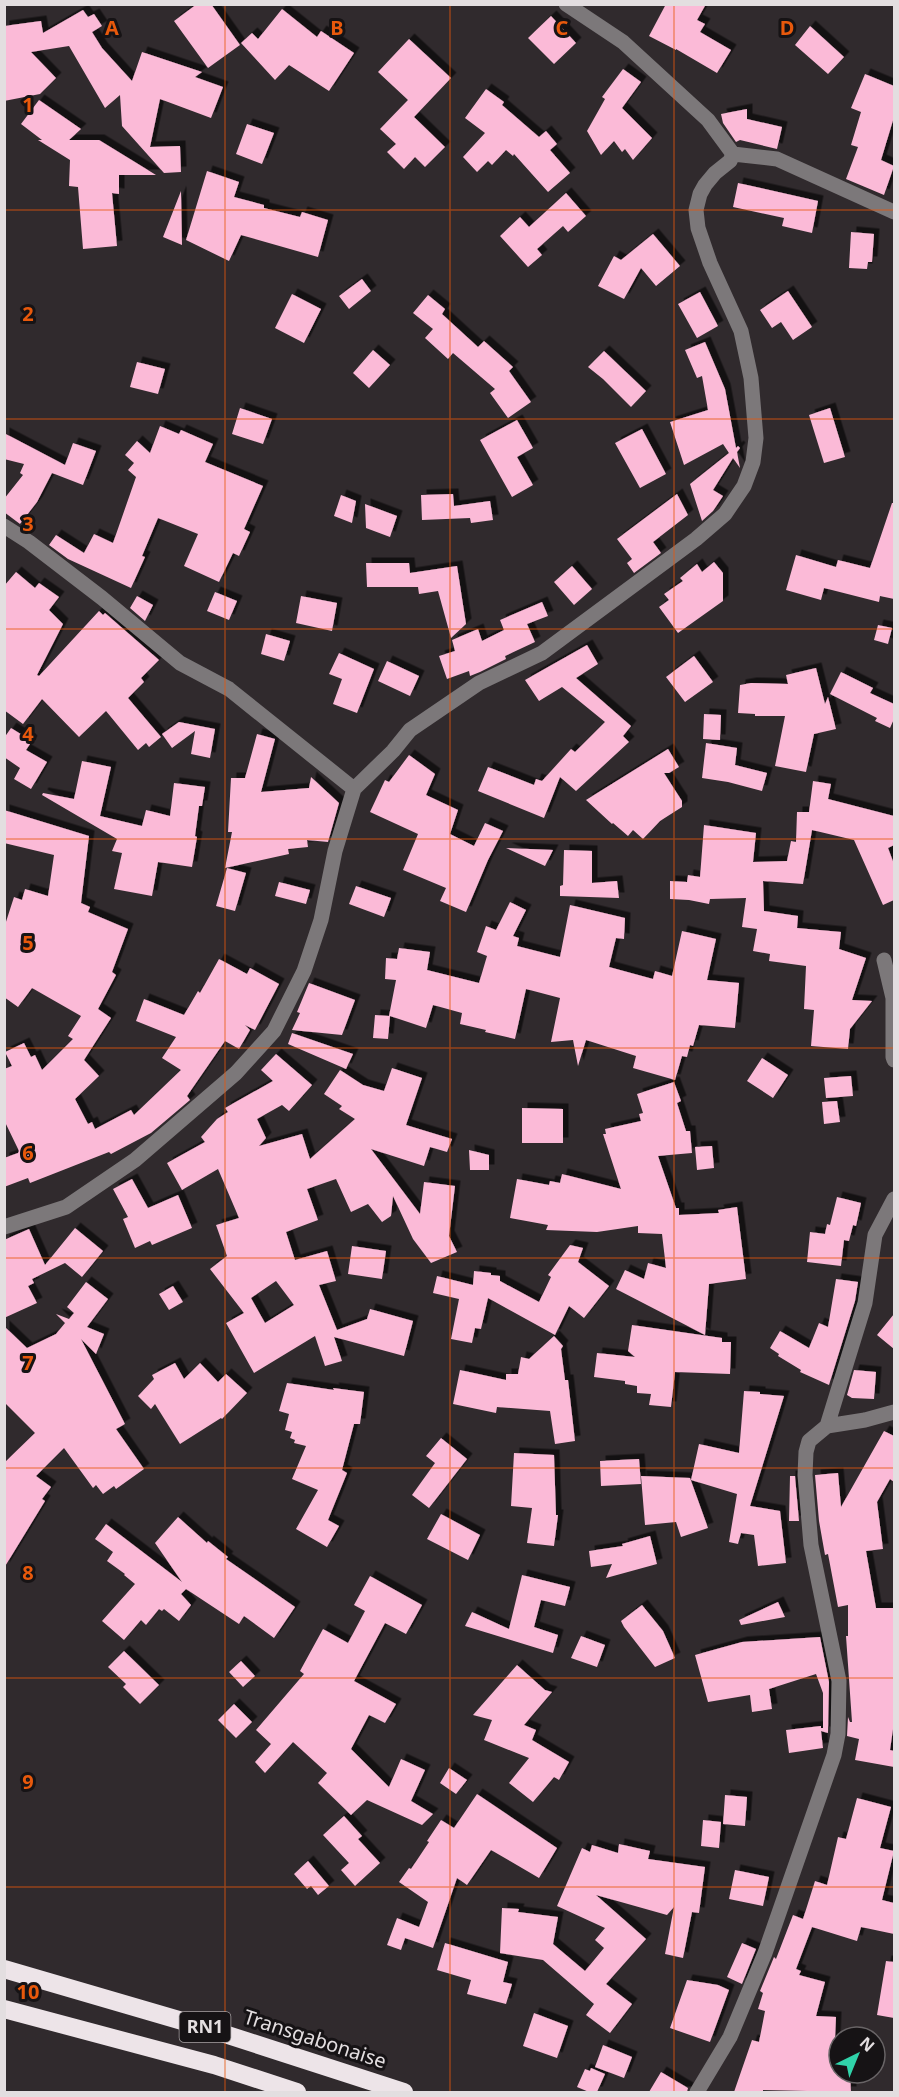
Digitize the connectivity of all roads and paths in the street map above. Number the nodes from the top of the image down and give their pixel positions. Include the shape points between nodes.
1 (566, 4) edge
2 (734, 154) junction
3 (894, 212) edge
4 (4, 526) edge
5 (354, 789) junction
6 (884, 960) dead end
7 (894, 1060) edge
8 (894, 1199) edge
9 (4, 1227) edge
10 (894, 1412) edge
11 (826, 1426) junction
12 (4, 1970) edge
13 (4, 2009) edge
14 (297, 2092) edge
15 (404, 2092) edge
16 (697, 2092) edge

1 - 2 street via 622,42 708,120
2 - 3 street via 777,159
2 - 5 street via 705,185 696,210 710,263 741,331 752,378 756,438 744,486 725,514 696,539 542,653 478,683 410,730
4 - 5 street via 102,598 180,663 229,689
5 - 9 street via 335,851 318,931 304,971 274,1031 236,1073 135,1160 66,1207
6 - 7 street via 894,998
8 - 11 street via 874,1235 865,1303
10 - 11 street
11 - 16 street via 809,1441 805,1475 811,1545 839,1681 838,1734 825,1783 765,1953 730,2037
12 - 15 highway, Transgabonaise / RN1 via 206,2028
13 - 14 highway, RN1 via 214,2065

